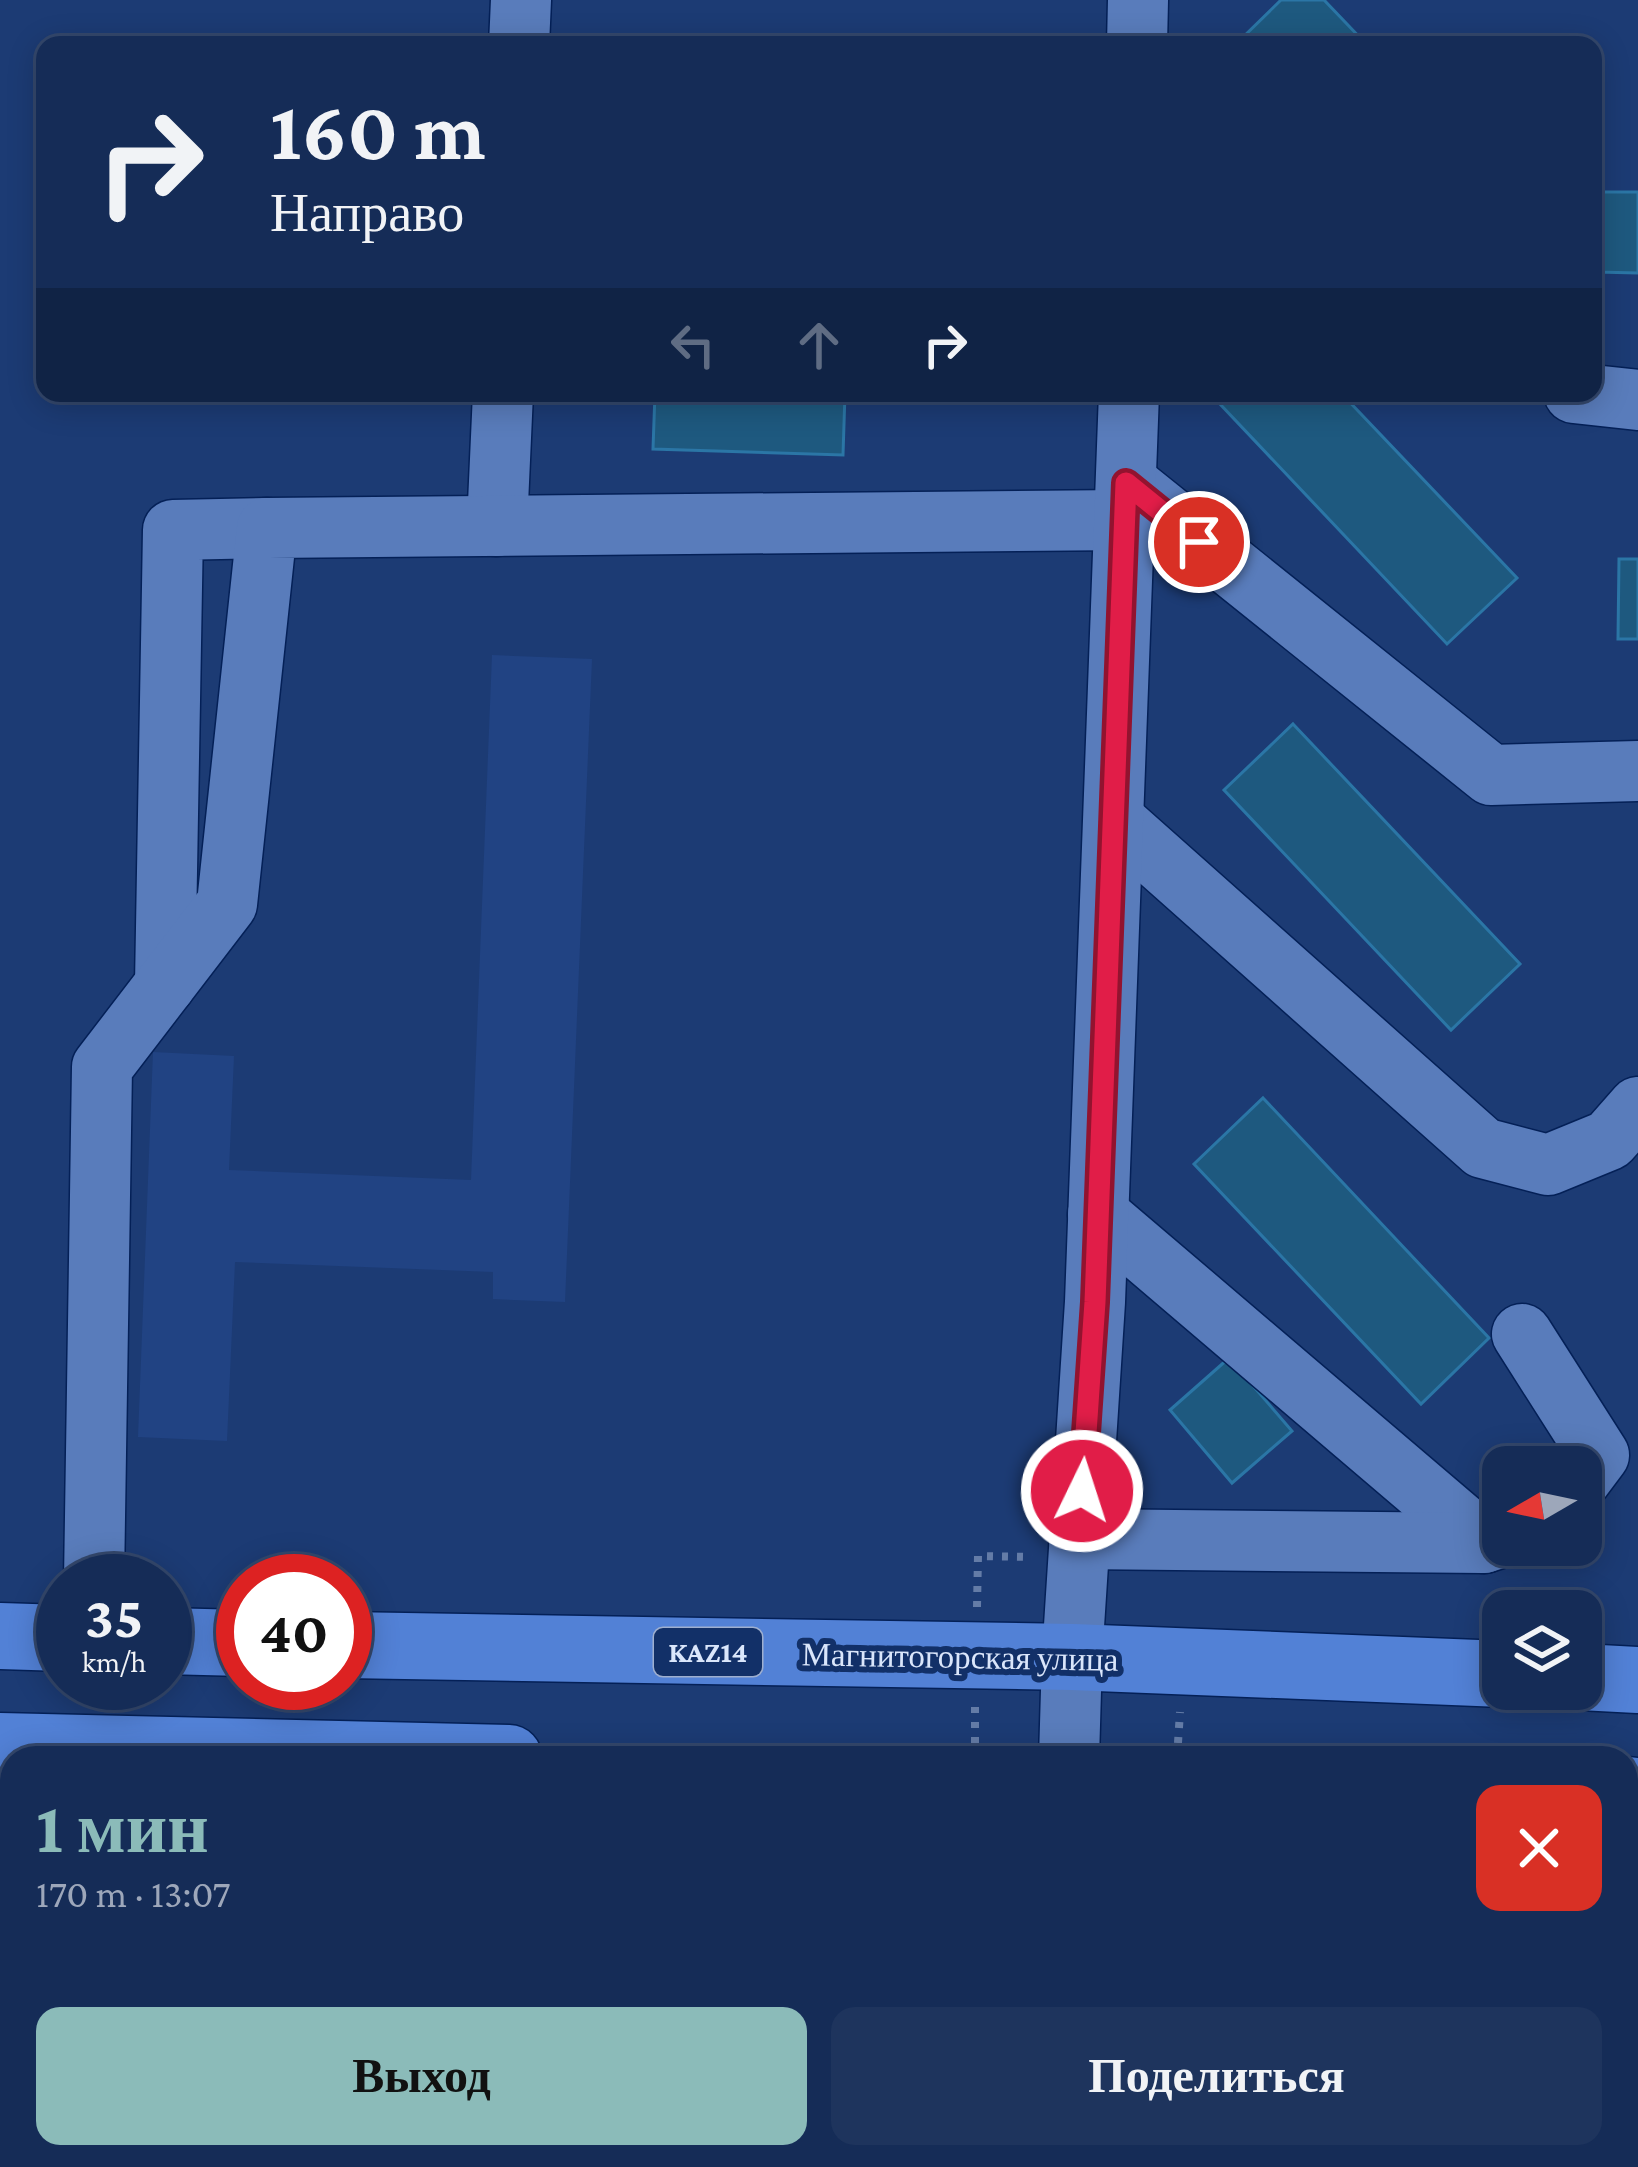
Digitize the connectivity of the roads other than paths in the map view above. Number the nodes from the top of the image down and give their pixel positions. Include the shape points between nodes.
1 (521, 0) edge
2 (1138, 0) edge
3 (519, 36) edge
4 (1137, 36) edge
5 (1602, 396) edge
6 (1638, 400) edge
7 (503, 402) edge
8 (1129, 402) edge
9 (1126, 502) junction
10 (497, 526) junction
11 (267, 528) junction
12 (1638, 771) edge
13 (1114, 820) junction
14 (165, 985) junction
15 (1638, 1107) edge
16 (1098, 1214) junction
17 (1522, 1334) dead end
18 (1593, 1446) edge
19 (1482, 1530) edge
20 (1079, 1539) junction
21 (1482, 1540) edge
22 (94, 1554) edge
23 (0, 1636) edge
24 (36, 1637) edge
25 (372, 1645) edge
26 (1072, 1657) junction
27 (1482, 1673) edge
28 (1602, 1678) edge
29 (1638, 1680) edge
30 (1069, 1746) edge

1 - 3 street
2 - 4 street
5 - 6 street
7 - 10 street
8 - 9 street
9 - 10 street
9 - 12 street via 1491,775
9 - 13 street
10 - 11 street
11 - 14 street via 227,904
11 - 14 street via 173,530
13 - 15 street via 1483,1148 1548,1166 1609,1140
13 - 16 street
14 - 22 street via 102,1067
16 - 19 street
16 - 20 street
17 - 18 street
20 - 21 street
20 - 26 street
23 - 24 main road
25 - 26 main road, Магнитогорская улица / KAZ14
26 - 27 main road, Магнитогорская улица / KAZ14
26 - 30 street
28 - 29 main road

